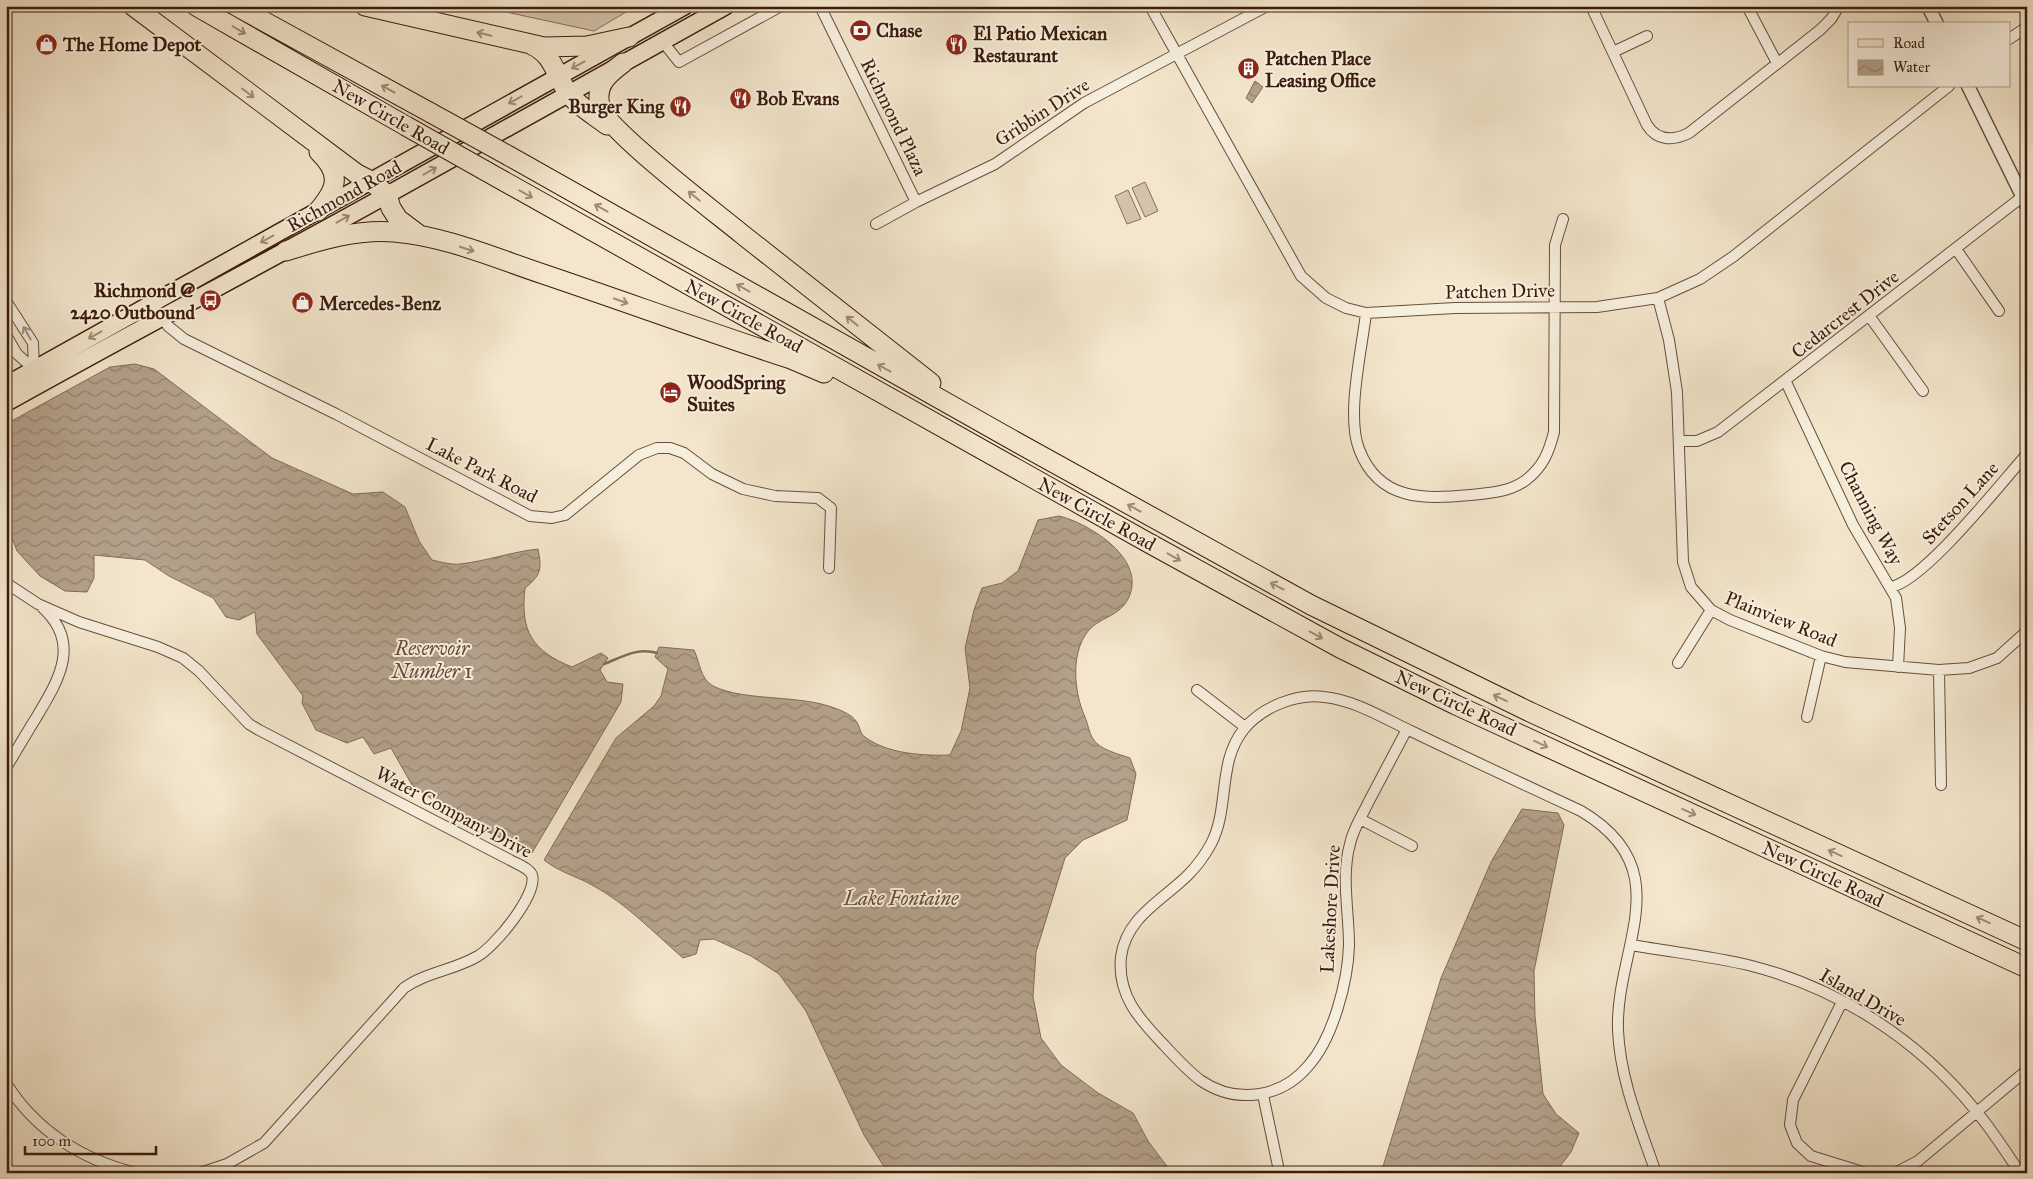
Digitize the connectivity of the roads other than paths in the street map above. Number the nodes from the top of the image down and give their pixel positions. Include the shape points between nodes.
1 (133, 6) edge
2 (196, 6) edge
3 (236, 6) edge
4 (365, 6) edge
5 (685, 6) edge
6 (726, 6) edge
7 (781, 6) edge
8 (820, 6) edge
9 (1150, 6) edge
10 (1267, 6) edge
11 (1591, 6) edge
12 (1747, 6) edge
13 (1839, 6) edge
14 (1928, 6) edge
15 (1936, 22) edge
16 (2027, 27) edge
17 (1647, 36) dead end
18 (629, 37) junction
19 (2010, 38) edge
20 (663, 42) junction
21 (531, 45) junction
22 (1613, 52) junction
23 (1176, 54) junction
24 (1777, 62) junction
25 (623, 63) junction
26 (558, 77) junction
27 (1946, 88) edge
28 (1969, 88) edge
29 (569, 93) junction
30 (284, 121) junction
31 (647, 157) junction
32 (371, 181) junction
33 (387, 195) junction
34 (916, 202) junction
35 (2024, 202) edge
36 (318, 211) junction
37 (1563, 218) dead end
38 (876, 224) dead end
39 (420, 236) junction
40 (1956, 249) junction
41 (286, 251) junction
42 (1658, 298) junction
43 (6, 301) edge
44 (1554, 307) junction
45 (157, 310) junction
46 (1999, 311) dead end
47 (1366, 313) junction
48 (1870, 317) junction
49 (6, 334) edge
50 (37, 376) junction
51 (1786, 382) junction
52 (6, 385) edge
53 (1923, 391) dead end
54 (6, 403) edge
55 (1680, 441) junction
56 (1018, 443) junction
57 (2027, 454) edge
58 (994, 456) junction
59 (829, 568) dead end
60 (6, 583) edge
61 (1891, 587) junction
62 (38, 604) junction
63 (1711, 610) junction
64 (2027, 631) edge
65 (1821, 656) junction
66 (1678, 663) dead end
67 (1898, 667) junction
68 (1939, 670) junction
69 (1197, 690) dead end
70 (1807, 717) dead end
71 (1245, 727) junction
72 (1407, 729) junction
73 (6, 768) edge
74 (1942, 785) dead end
75 (1360, 819) junction
76 (1412, 846) dead end
77 (2027, 941) edge
78 (1632, 945) junction
79 (2027, 968) edge
80 (1842, 1002) junction
81 (2027, 1070) edge
82 (6, 1083) edge
83 (1263, 1095) junction
84 (1977, 1112) junction
85 (1278, 1166) dead end
86 (136, 1173) edge
87 (200, 1173) edge
88 (1656, 1173) edge
89 (1866, 1173) edge
90 (1895, 1173) edge
91 (2020, 1173) edge

1 -> 30 highway
2 -> 58 highway, New Circle Road, bridge
56 -> 3 highway, New Circle Road, bridge
21 -> 4 highway
5 - 18 main road, Richmond Road
6 - 20 main road, Richmond Road
7 - 20 street via 679,62
8 - 34 street, Richmond Plaza
9 - 23 street, Patchen Drive
10 - 23 street, Gribbin Drive
11 - 22 street
12 - 24 street
13 - 24 street via 1820,30
14 - 15 street
16 - 19 street
17 - 22 street
18 - 21 highway via 587,46
18 -> 26 main road, Richmond Road
20 - 25 main road, Richmond Road
21 - 26 highway via 545,53
22 - 24 street via 1647,124 1658,136 1676,139 1689,133
23 - 34 street, Gribbin Drive via 1064,115 995,164
23 - 47 street, Patchen Drive via 1301,276 1326,298
25 - 29 main road, Richmond Road
25 - 31 highway via 602,82 600,107
26 - 29 highway
26 -> 32 main road, Richmond Road
27 - 42 street, Patchen Drive via 1734,256 1700,279
28 - 35 street
29 - 31 highway
33 -> 29 main road, Richmond Road
30 - 32 highway
30 - 36 highway via 322,155 332,169 335,187
56 -> 31 highway via 936,387
32 - 33 highway
32 - 36 main road, Richmond Road
33 - 39 highway via 398,220
41 -> 33 main road, Richmond Road
34 - 38 street, Richmond Plaza
35 - 40 street, Cedarcrest Drive
36 -> 45 main road, Richmond Road
37 - 44 street via 1555,246
39 - 41 highway via 362,232 327,238
39 -> 58 highway via 791,359
40 - 46 street
40 - 48 street, Cedarcrest Drive
41 - 45 main road, Richmond Road
42 - 44 street, Patchen Drive via 1610,306
42 - 55 street, Plainview Road via 1673,359
50 -> 43 street via 33,343
44 - 47 street, Patchen Drive
44 - 47 street via 1554,432 1542,465 1524,482 1506,490 1432,499 1407,494 1382,481 1368,466 1359,449 1354,431 1354,412
45 - 50 main road, Richmond Road
45 - 59 street, Lake Park Road via 168,326 184,339 530,516 552,518 565,514 639,455 657,448 684,453 719,478 743,489 775,496 818,498 831,508
48 - 51 street, Cedarcrest Drive
48 - 53 street
49 - 50 street via 17,354
50 - 52 main road, Richmond Road
50 - 54 main road, Richmond Road
51 - 55 street, Cedarcrest Drive via 1718,432 1697,441
51 - 61 street, Channing Way via 1853,525
55 - 63 street, Plainview Road via 1684,562 1691,586
77 -> 56 highway, New Circle Road via 1396,649 1209,550
57 - 61 street, Stetson Lane via 1931,561 1906,582
58 -> 79 highway, New Circle Road via 1340,648 1465,709
60 - 62 street, Water Company Drive
61 - 67 street, Channing Way via 1900,620
62 - 73 street, Water Company Drive via 58,628 63,664 56,685
62 - 87 street, Water Company Drive via 79,622 183,658 254,726 510,860 528,870 532,877 530,892 523,905 483,953 404,988 264,1143 227,1164
63 - 65 street, Plainview Road
63 - 66 street
64 - 68 street, Plainview Road via 2006,652 1987,663
65 - 67 street, Plainview Road
65 - 70 street
67 - 68 street, Plainview Road
68 - 74 street
69 - 71 street
71 - 72 street, Lakeshore Drive via 1280,704 1296,698 1322,696 1350,703
71 - 83 street, Lakeshore Drive via 1229,759 1220,816 1212,841 1188,875 1133,924 1125,942 1120,969 1124,994 1140,1020 1195,1076 1211,1087 1232,1094
72 - 75 street, Lakeshore Drive
72 - 78 street, Lakeshore Drive via 1581,812 1606,829 1628,860 1635,880 1637,913
75 - 76 street
75 - 83 street, Lakeshore Drive via 1348,854 1348,962 1338,1005 1322,1046 1310,1064 1290,1082
78 - 80 street, Island Drive via 1748,965 1809,985
78 - 88 street, Lakeshore Drive via 1619,1014 1619,1048 1625,1080
80 - 84 street, Island Drive via 1902,1039 1944,1076
80 - 89 street via 1793,1100 1790,1125 1797,1143 1811,1156
81 - 84 street
82 - 86 street via 26,1110 65,1144 102,1163
83 - 85 street
84 - 90 street via 1918,1161
84 - 91 street, Island Drive

